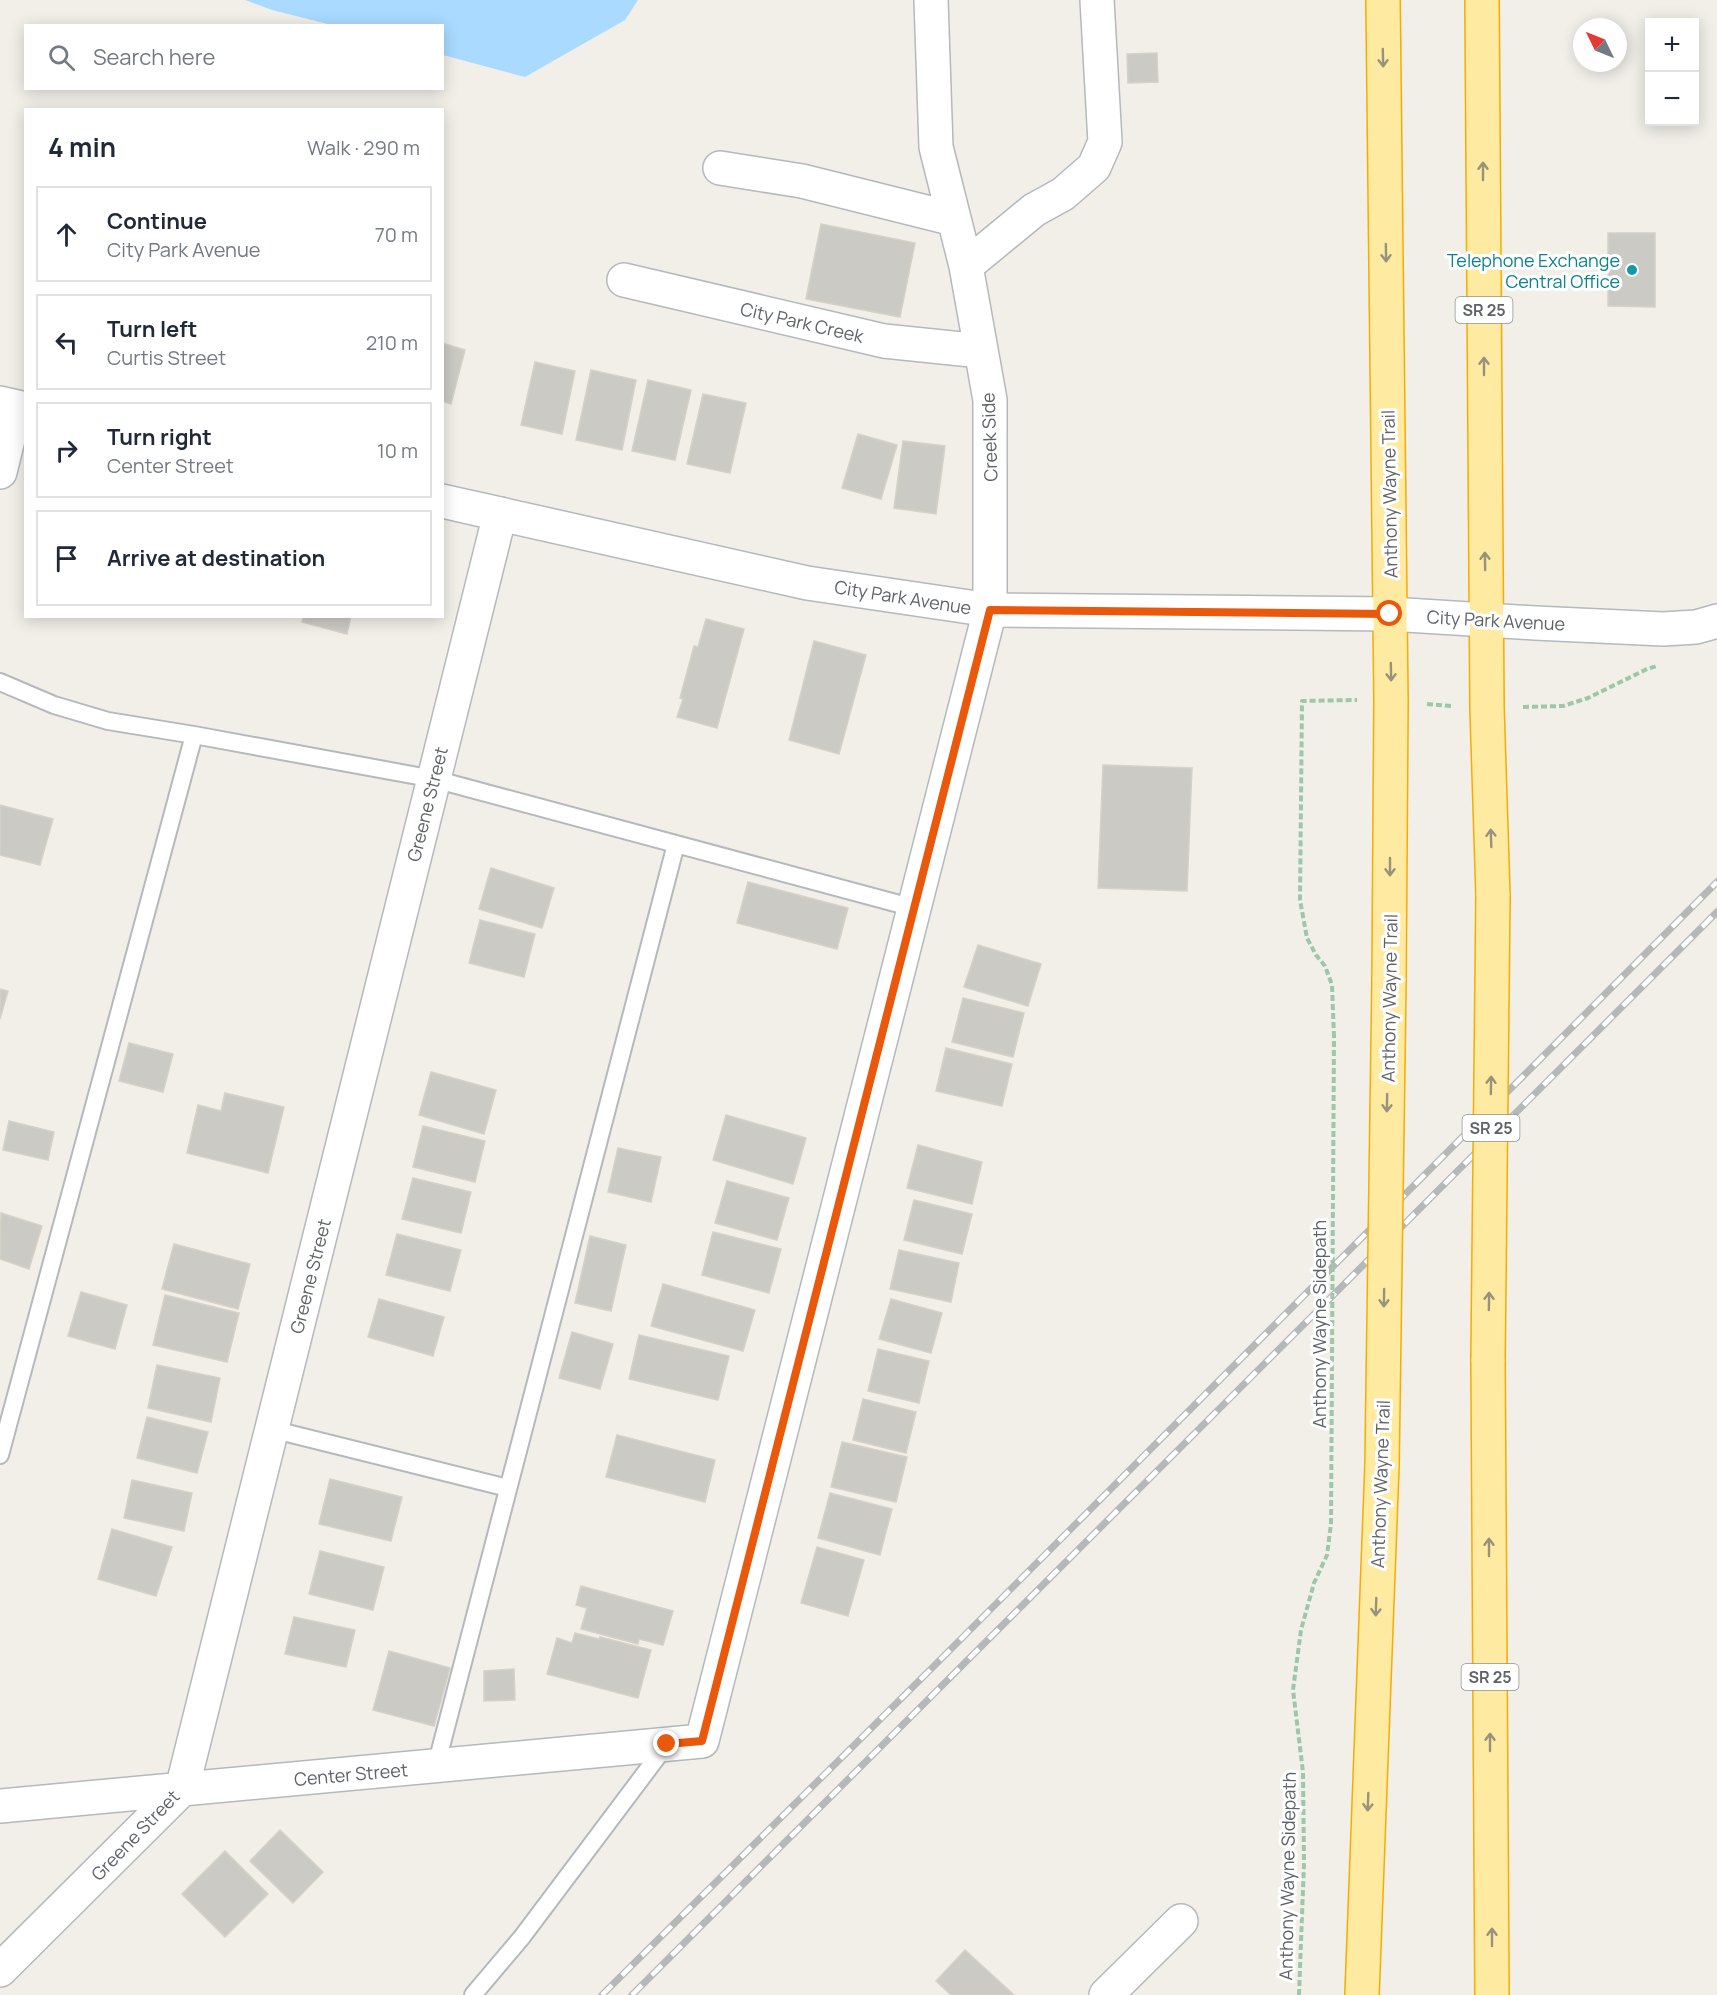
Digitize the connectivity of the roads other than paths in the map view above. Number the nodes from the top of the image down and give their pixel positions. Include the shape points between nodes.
1 (931, 0) edge
2 (1097, 0) edge
3 (1383, 0) edge
4 (1482, 0) edge
5 (720, 168) dead end
6 (954, 219) junction
7 (966, 266) junction
8 (624, 280) dead end
9 (981, 351) junction
10 (14, 407) edge
11 (0, 472) edge
12 (444, 501) edge
13 (500, 514) junction
14 (990, 610) junction
15 (1390, 614) junction
16 (1486, 620) junction
17 (1707, 624) edge
18 (0, 682) edge
19 (194, 735) junction
20 (434, 779) junction
21 (676, 844) junction
22 (914, 908) junction
23 (271, 1429) junction
24 (0, 1455) edge
25 (508, 1488) junction
26 (702, 1741) joint
27 (667, 1744) junction
28 (436, 1766) junction
29 (182, 1789) junction
30 (0, 1806) edge
31 (1181, 1921) dead end
32 (0, 1970) edge
33 (473, 1995) edge
34 (1106, 1995) edge
35 (1362, 1995) edge
36 (1492, 1995) edge

1 - 6 street, Creek Side via 936,147
2 - 7 street via 1106,142 1094,167
3 -> 15 highway, Anthony Wayne Trail
16 -> 4 highway, SR 25
5 - 6 street via 802,181
6 - 7 street, Creek Side
7 - 9 street, Creek Side
8 - 9 street, City Park Creek via 884,341
9 - 14 street, Creek Side via 990,400
10 - 11 street
12 - 13 street, City Park Avenue
13 - 14 street, City Park Avenue via 807,583
13 - 20 street, Greene Street
14 - 15 street, City Park Avenue
14 - 22 street, Creek Side
15 - 16 street, City Park Avenue
15 -> 35 highway, Anthony Wayne Trail, bridge via 1382,1465
16 - 17 street, City Park Avenue via 1663,629
36 -> 16 highway, SR 25, bridge via 1488,1359 1493,896
18 - 19 lane via 54,705 108,721
19 - 20 lane
19 - 24 lane
20 - 21 lane
20 - 23 street, Greene Street
21 - 22 lane
21 - 25 lane
22 - 26 street, Creek Side
23 - 25 lane
23 - 29 street, Greene Street
25 - 28 lane
26 - 27 street, Center Street
27 - 28 street, Center Street
27 - 33 lane via 522,1937
28 - 29 street, Center Street
29 - 30 street, Center Street
29 - 32 street, Greene Street
31 - 34 street

